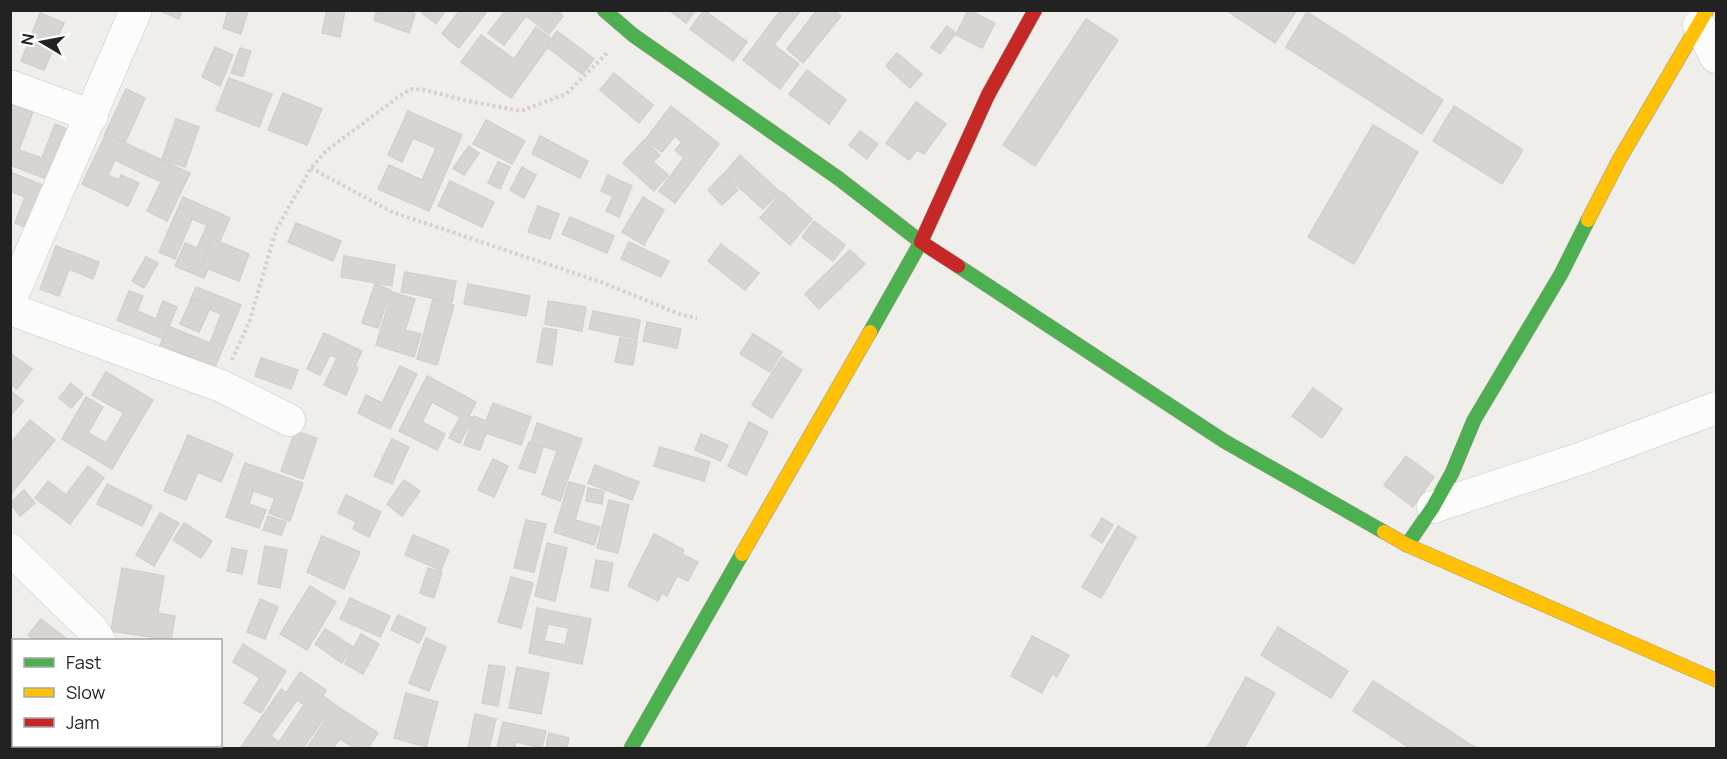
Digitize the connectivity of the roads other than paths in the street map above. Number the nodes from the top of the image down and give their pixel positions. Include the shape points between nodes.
1 (136, 10) edge
2 (604, 10) edge
3 (1035, 10) edge
4 (1703, 18) edge
5 (1716, 57) edge
6 (10, 86) edge
7 (92, 116) junction
8 (921, 242) junction
9 (10, 301) edge
10 (10, 309) edge
11 (1716, 408) edge
12 (289, 420) dead end
13 (1433, 507) junction
14 (1407, 545) junction
15 (10, 549) edge
16 (98, 639) edge
17 (1716, 680) edge
18 (631, 748) edge

1 - 7 street
2 - 8 street via 633,35 838,178
3 - 8 street via 963,144
4 - 5 street
4 - 13 street via 1619,160 1561,274 1474,420
6 - 7 street
7 - 9 street
8 - 14 street via 1224,441
8 - 18 street
10 - 12 street via 221,386
11 - 13 street
13 - 14 street
14 - 17 street
15 - 16 street

